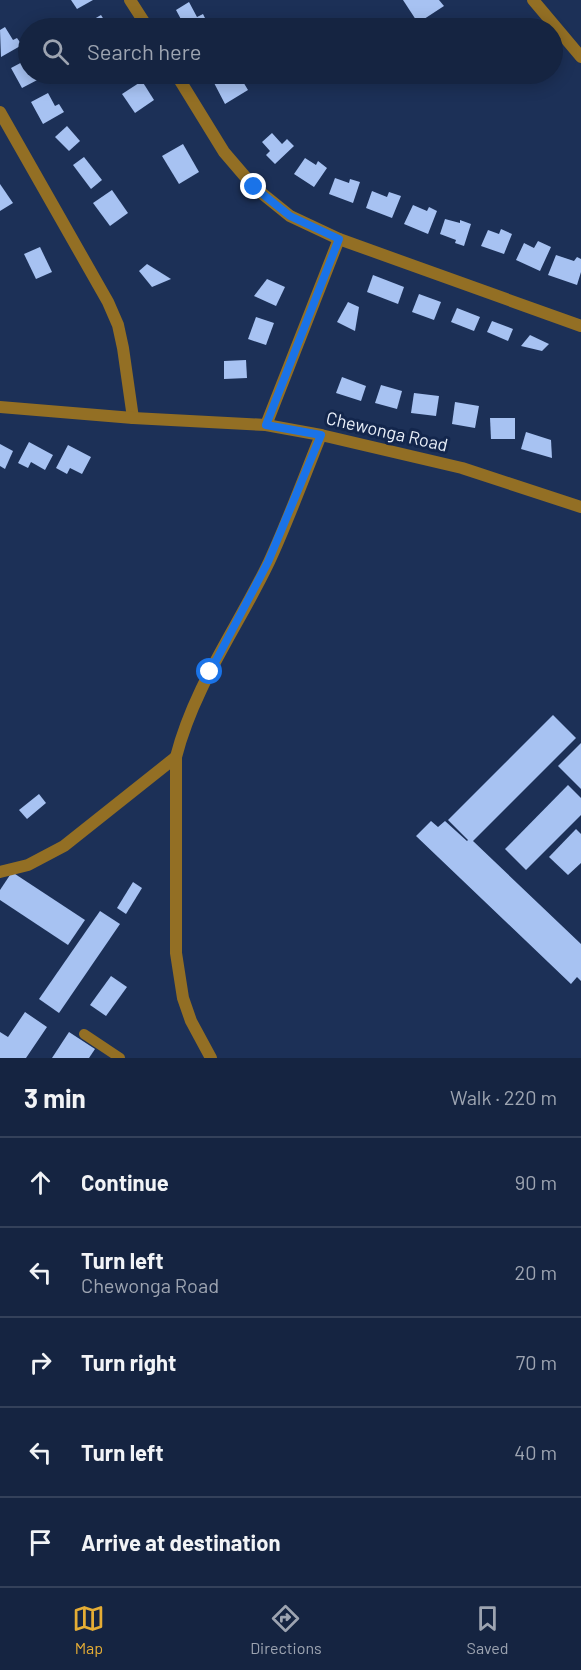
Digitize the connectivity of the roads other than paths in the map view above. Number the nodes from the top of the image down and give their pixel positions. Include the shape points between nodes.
1 (130, 0) edge
2 (533, 0) edge
3 (142, 18) edge
4 (548, 18) edge
5 (563, 36) edge
6 (581, 57) edge
7 (182, 84) edge
8 (0, 112) edge
9 (339, 239) junction
10 (581, 326) edge
11 (0, 407) edge
12 (133, 418) junction
13 (266, 425) junction
14 (321, 435) junction
15 (581, 507) edge
16 (176, 757) junction
17 (0, 872) edge
18 (84, 1034) dead end
19 (120, 1058) edge
20 (211, 1058) edge

1 - 3 street
2 - 4 street
5 - 6 street
7 - 9 street via 224,152 254,187 290,216
8 - 12 street via 108,302 118,326
9 - 10 street
9 - 13 street
11 - 12 street, Chewonga Road
12 - 13 street, Chewonga Road
13 - 14 street, Chewonga Road
14 - 15 street, Chewonga Road via 462,468
14 - 16 street via 268,562 204,682
16 - 17 street via 64,846 28,865
16 - 20 street via 176,953 183,998
18 - 19 lane

